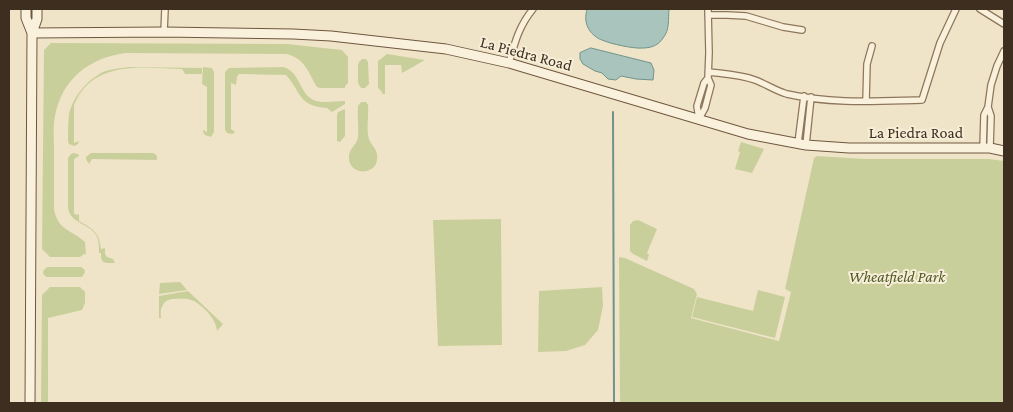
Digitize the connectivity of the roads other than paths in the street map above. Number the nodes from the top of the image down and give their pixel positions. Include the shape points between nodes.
1 (26, 9) edge
2 (37, 9) edge
3 (165, 9) edge
4 (532, 9) edge
5 (956, 9) edge
6 (980, 9) edge
7 (708, 12) edge
8 (1004, 24) edge
9 (802, 30) dead end
10 (164, 32) junction
11 (32, 33) junction
12 (872, 46) dead end
13 (1004, 51) edge
14 (509, 63) junction
15 (709, 75) junction
16 (804, 96) junction
17 (811, 97) junction
18 (866, 101) junction
19 (699, 119) junction
20 (802, 144) junction
21 (986, 148) junction
22 (1004, 150) edge
23 (30, 403) edge

1 - 11 street
2 - 11 street
3 - 10 street
4 - 14 street via 519,29
5 - 18 street via 940,42 922,100
6 - 8 street
7 - 9 street via 746,16
7 - 15 street
10 - 11 street, La Piedra Road
10 - 14 street, La Piedra Road via 331,36 446,49
11 - 23 street
12 - 18 street via 867,64
13 - 21 street via 991,85
14 - 19 street, La Piedra Road
15 - 16 street via 738,76 785,93
15 - 19 street via 711,85
16 - 17 street
16 - 20 street
17 - 18 street
17 - 20 street
19 - 20 street, La Piedra Road via 748,134
20 - 21 street, La Piedra Road via 868,148
21 - 22 street, La Piedra Road

